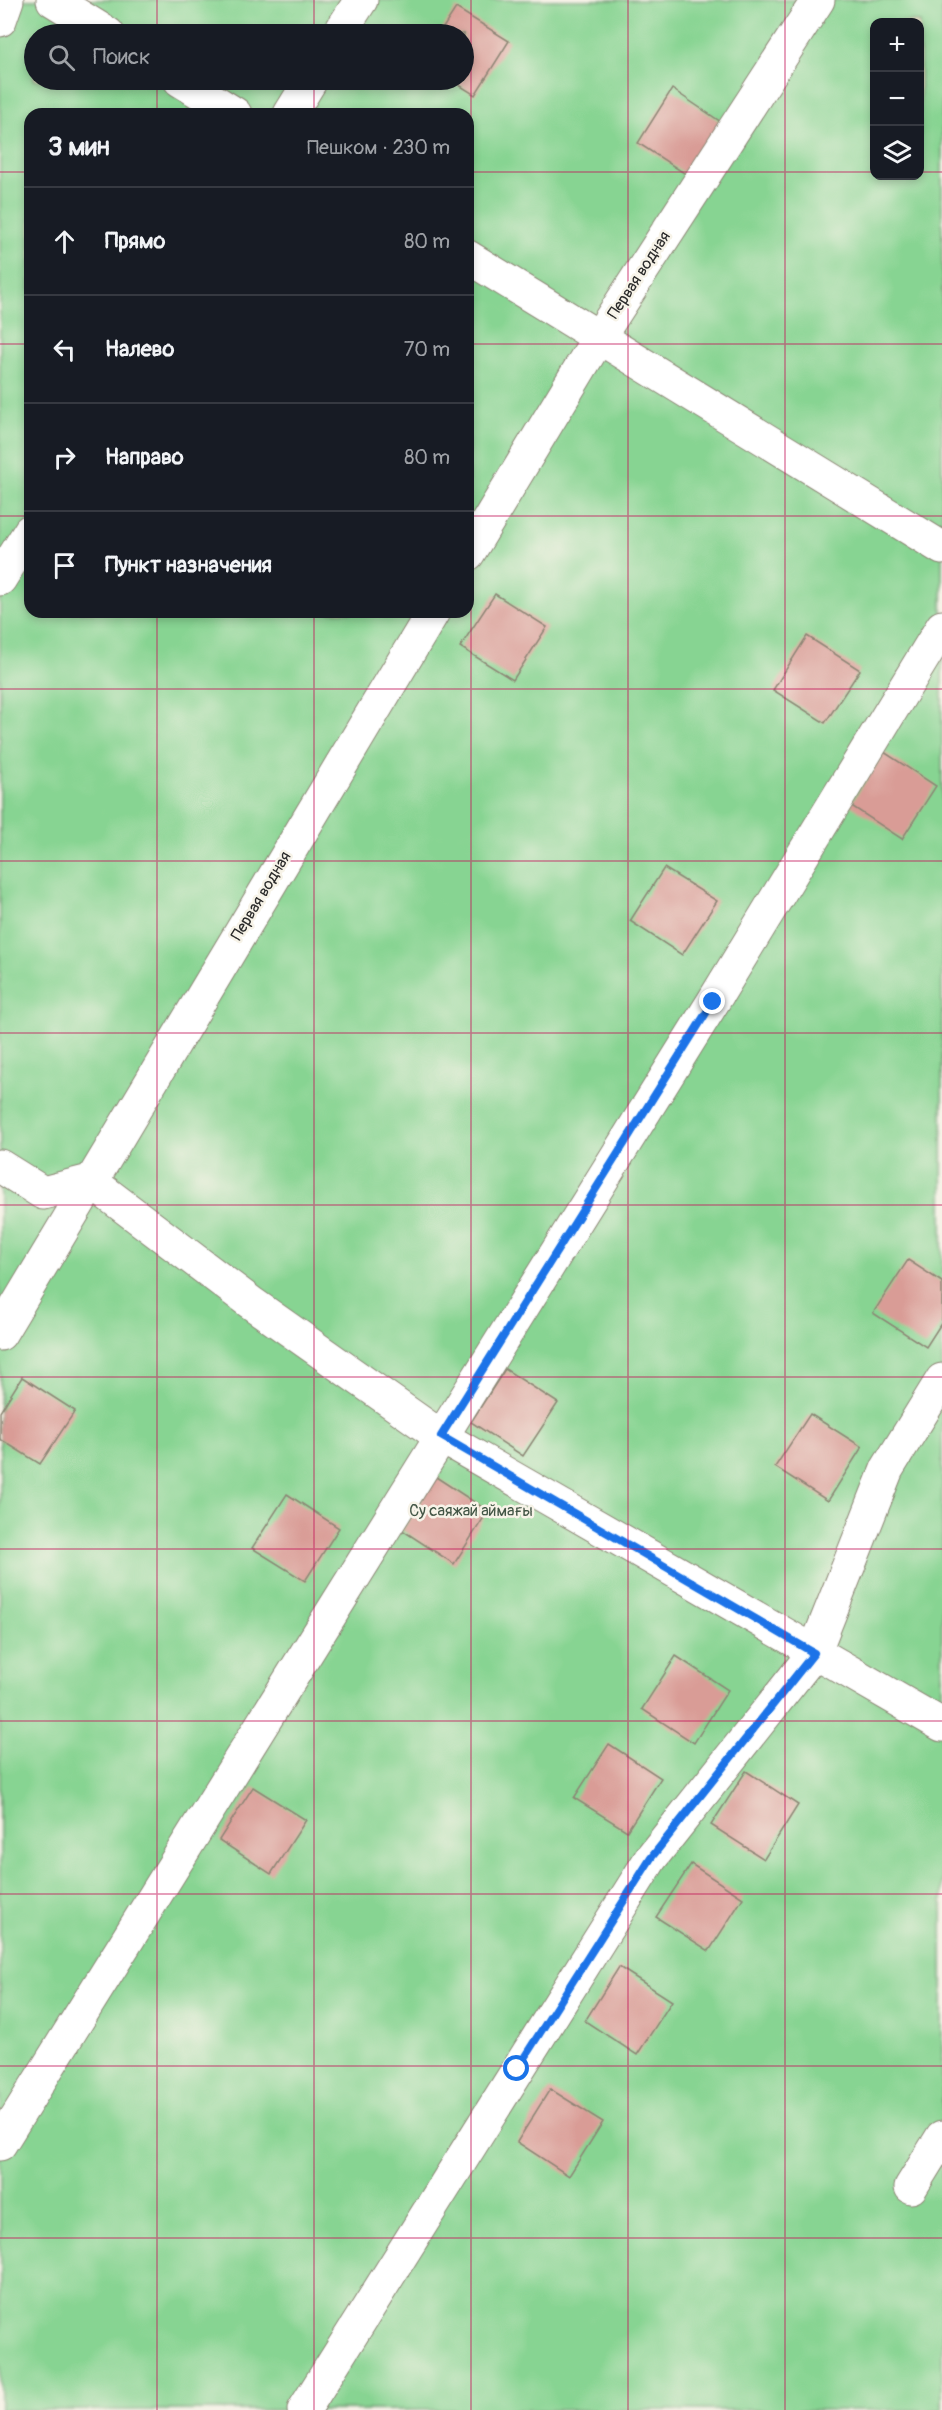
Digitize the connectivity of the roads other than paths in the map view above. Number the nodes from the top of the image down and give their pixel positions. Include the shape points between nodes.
1 (7, 0) edge
2 (53, 0) edge
3 (361, 0) edge
4 (818, 0) edge
5 (0, 20) edge
6 (92, 24) edge
7 (345, 24) edge
8 (196, 90) edge
9 (305, 90) edge
10 (225, 108) edge
11 (294, 108) edge
12 (474, 261) edge
13 (599, 337) junction
14 (24, 541) edge
15 (474, 544) edge
16 (942, 548) edge
17 (0, 579) edge
18 (429, 618) edge
19 (942, 627) edge
20 (0, 1166) edge
21 (90, 1181) junction
22 (0, 1334) edge
23 (942, 1380) edge
24 (441, 1436) junction
25 (814, 1653) junction
26 (942, 1725) edge
27 (942, 2136) edge
28 (0, 2144) edge
29 (911, 2187) dead end
30 (304, 2410) edge

1 - 5 street
2 - 6 street
3 - 7 street
4 - 13 street, Первая водная
8 - 10 street
9 - 11 street
12 - 13 street
13 - 15 street, Первая водная
13 - 16 street
14 - 17 street
18 - 21 street, Первая водная
19 - 24 street
20 - 21 street via 43,1193
21 - 22 street, Первая водная
21 - 24 street via 250,1302
23 - 25 street via 887,1469
24 - 25 street
24 - 28 street
25 - 26 street
25 - 30 street via 651,1858
27 - 29 street

